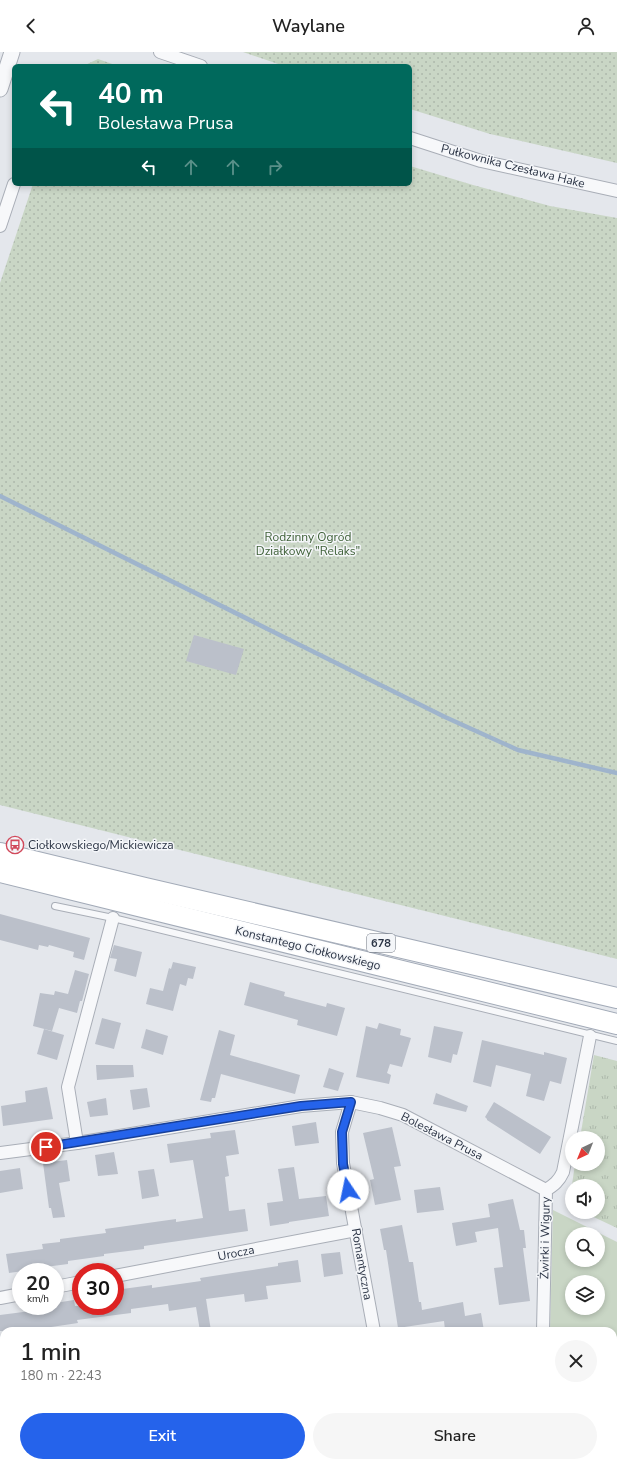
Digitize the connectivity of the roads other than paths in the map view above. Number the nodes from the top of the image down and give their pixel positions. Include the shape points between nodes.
1 (160, 52) edge
2 (7, 58) edge
3 (195, 64) edge
4 (0, 89) edge
5 (412, 139) edge
6 (13, 186) edge
7 (617, 191) edge
8 (0, 226) edge
9 (0, 853) edge
10 (0, 872) edge
11 (55, 906) dead end
12 (113, 918) junction
13 (617, 998) edge
14 (617, 1024) edge
15 (590, 1036) junction
16 (617, 1041) edge
17 (351, 1102) junction
18 (77, 1143) junction
19 (0, 1153) edge
20 (546, 1190) junction
21 (356, 1230) junction
22 (124, 1274) edge
23 (12, 1296) edge
24 (0, 1298) edge
25 (373, 1327) edge
26 (543, 1327) edge

1 - 3 street
2 - 4 street
5 - 7 street, Pułkownika Czesława Hake via 481,160
6 - 8 street
9 - 13 main road, Konstantego Ciołkowskiego / 678
10 - 14 main road, Konstantego Ciołkowskiego / 678
11 - 12 lane
12 - 15 lane
12 - 18 street via 68,1087
15 - 16 lane
15 - 20 street, Żwirki i Wigury via 563,1172 560,1180
17 - 18 street, Bolesława Prusa via 301,1106
17 - 20 street, Bolesława Prusa via 403,1114
17 - 21 street, Romantyczna via 342,1132 343,1164
18 - 19 street, Bolesława Prusa
20 - 26 street, Żwirki i Wigury
21 - 22 street, Urocza
21 - 25 street, Romantyczna
23 - 24 street

